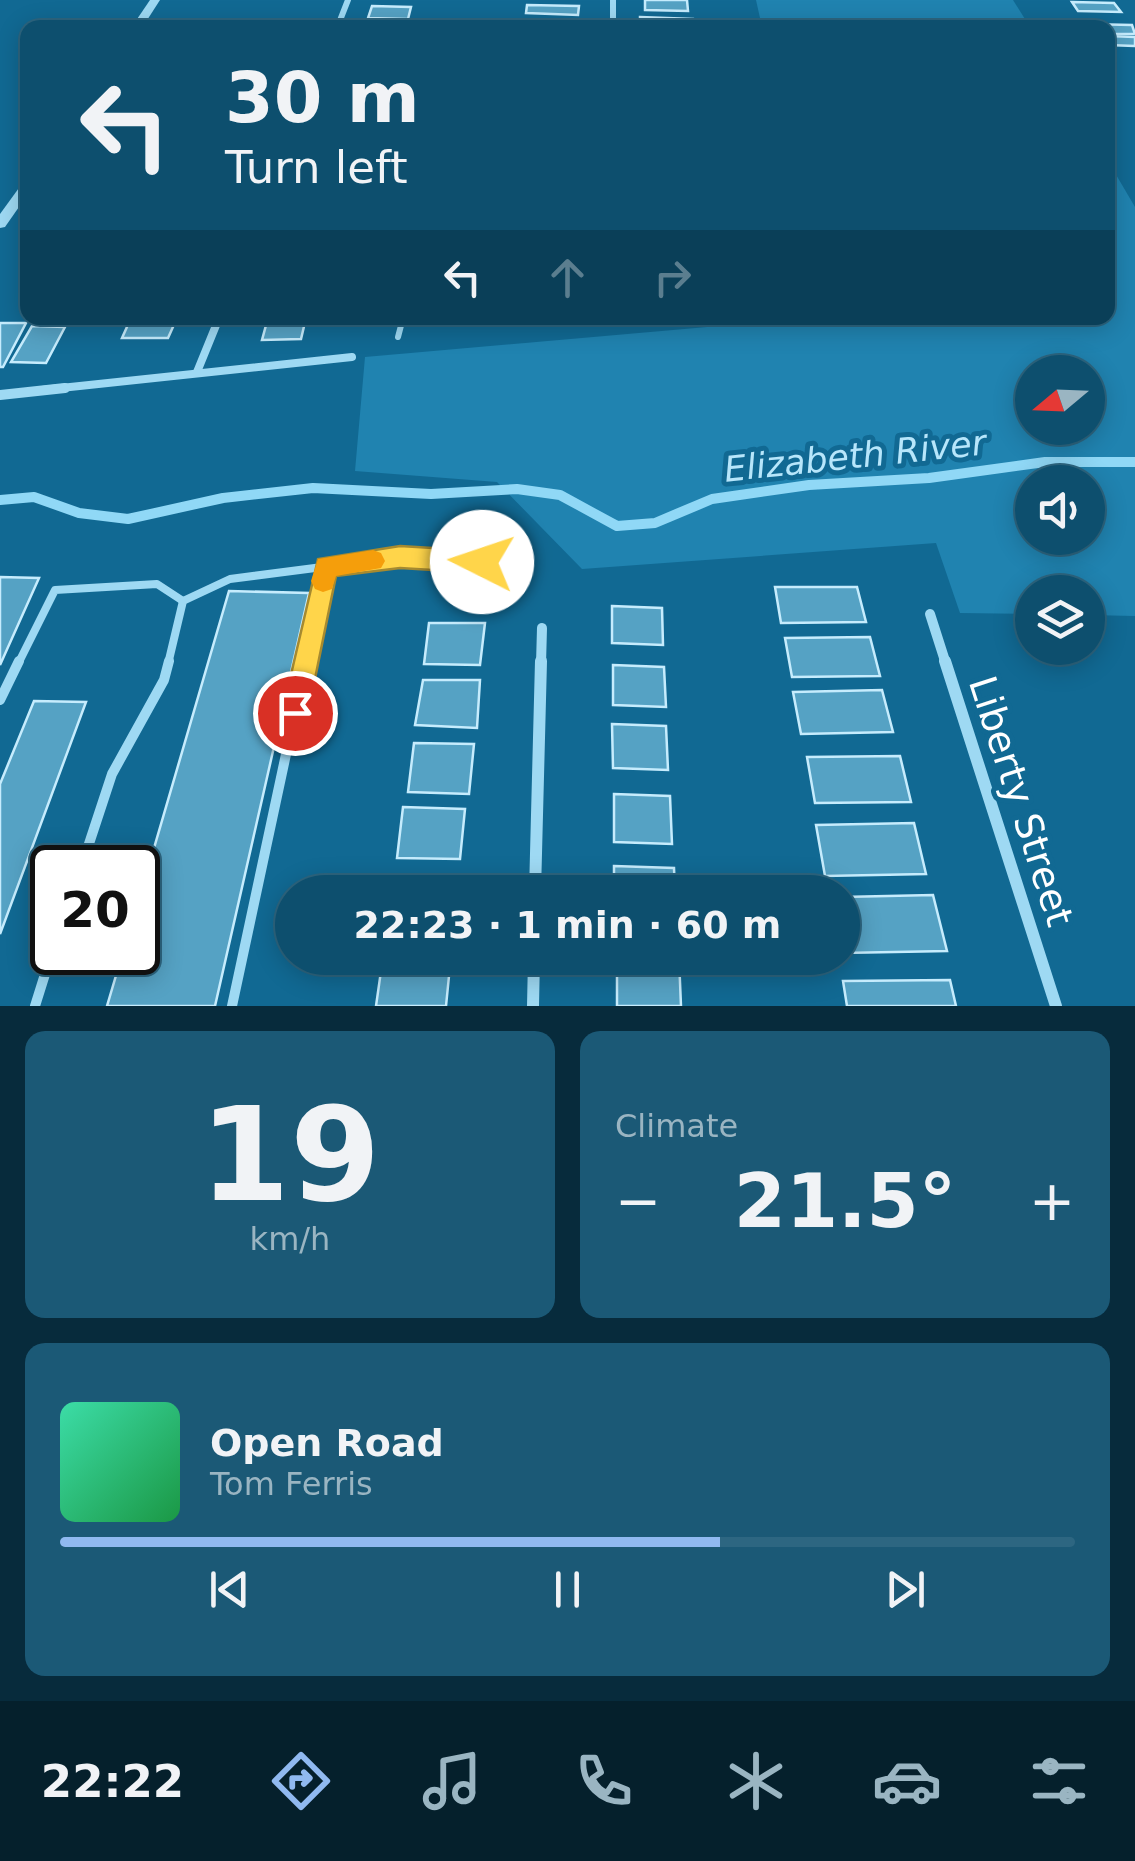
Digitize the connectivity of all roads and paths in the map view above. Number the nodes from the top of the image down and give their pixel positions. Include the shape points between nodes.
1 (20, 195) edge
2 (0, 224) edge
3 (216, 325) edge
4 (401, 325) edge
5 (398, 337) dead end
6 (352, 356) dead end
7 (197, 372) junction
8 (0, 395) edge
9 (521, 556) dead end
10 (326, 567) junction
11 (184, 601) junction
12 (930, 614) dead end
13 (542, 628) dead end
14 (0, 700) edge
15 (89, 845) edge
16 (536, 875) edge
17 (44, 975) edge
18 (534, 975) edge
19 (34, 1006) edge
20 (232, 1006) edge
21 (533, 1006) edge
22 (1056, 1006) edge

1 - 2 street
3 - 7 street
4 - 5 lane
6 - 7 street
7 - 8 street
9 - 10 lane via 482,562 400,557
10 - 11 lane via 230,580
10 - 20 lane
11 - 14 lane via 157,584 55,590
11 - 15 lane via 164,680 112,774
12 - 22 street, Liberty Street
13 - 16 street
17 - 19 lane
18 - 21 street

